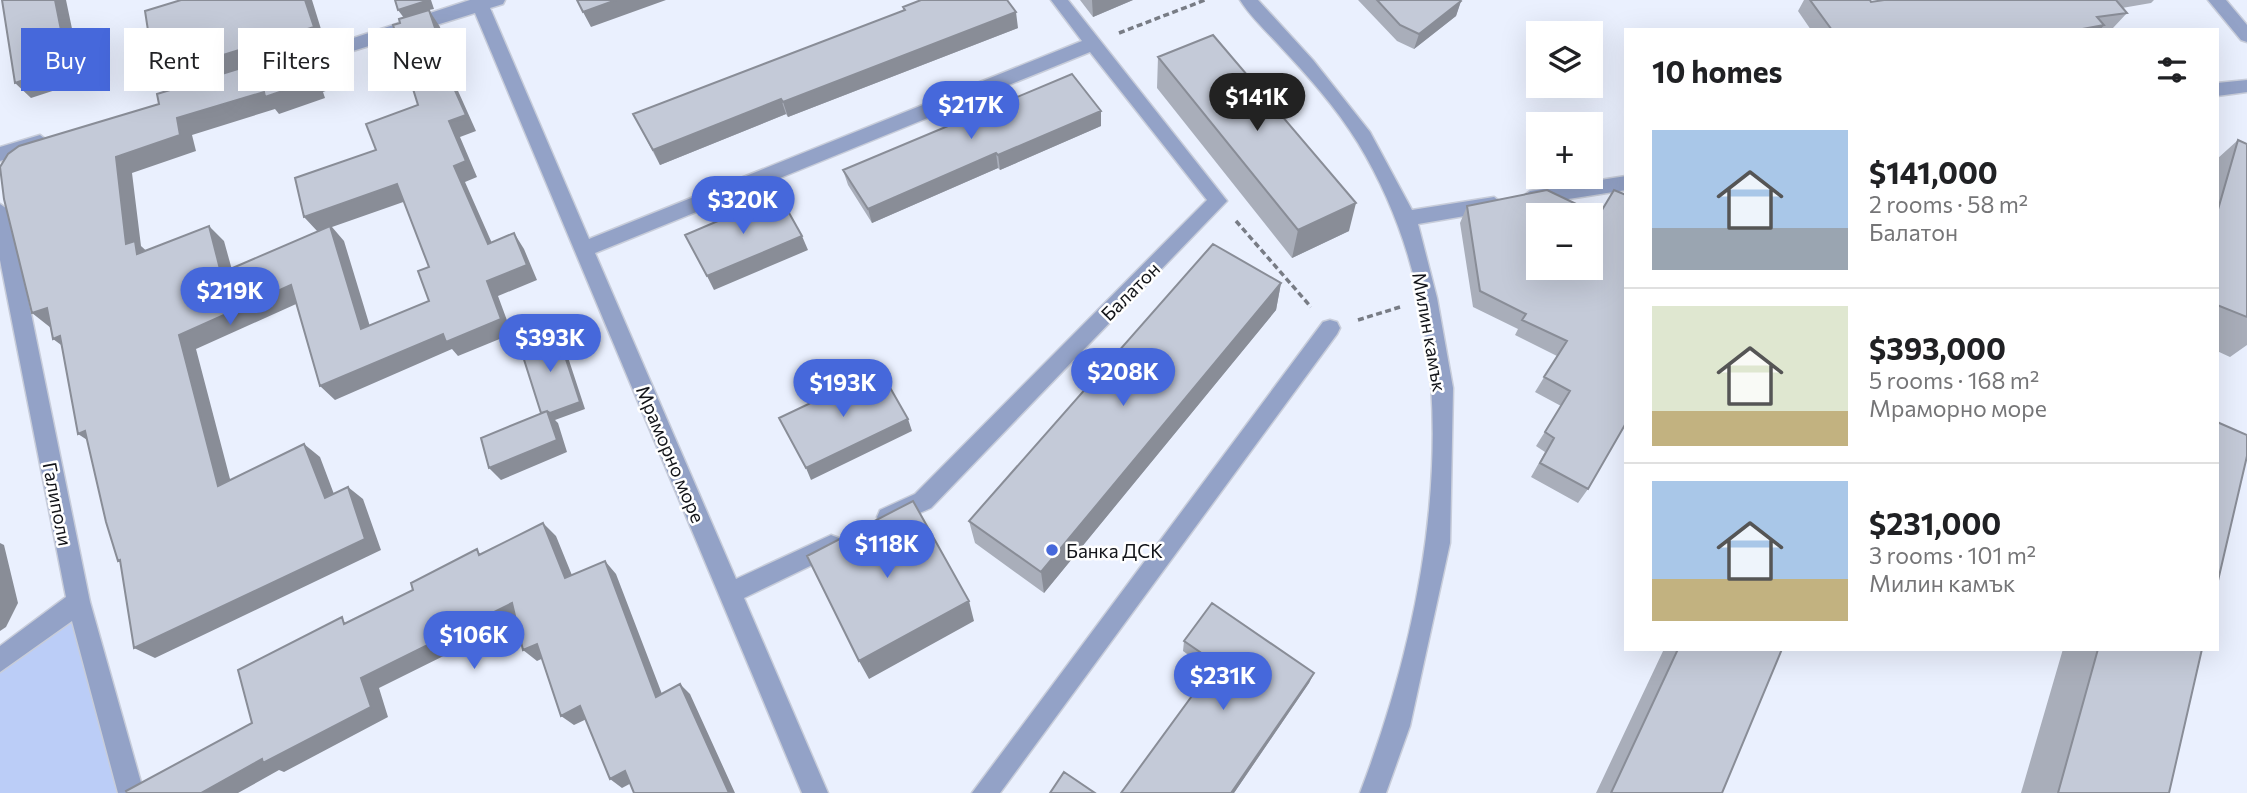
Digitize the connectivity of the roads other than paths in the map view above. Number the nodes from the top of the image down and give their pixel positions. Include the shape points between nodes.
1 (1059, 0) edge
2 (1248, 0) edge
3 (2216, 0) edge
4 (485, 2) edge
5 (2247, 36) edge
6 (354, 44) edge
7 (1092, 44) junction
8 (2247, 86) edge
9 (2219, 90) edge
10 (53, 138) edge
11 (0, 154) edge
12 (1624, 183) edge
13 (0, 211) edge
14 (1406, 218) junction
15 (584, 249) junction
16 (1330, 328) road end
17 (874, 524) edge
18 (850, 535) edge
19 (730, 593) junction
20 (78, 603) junction
21 (0, 660) edge
22 (131, 793) edge
23 (815, 793) edge
24 (985, 793) edge
25 (1373, 793) edge

1 - 7 street
2 - 14 street, Милин камък via 1307,64 1364,137
3 - 5 street
4 - 6 street
4 - 15 street, Мраморно море
7 - 15 street
7 - 17 street, Балатон via 1218,201 923,501
8 - 9 street
10 - 11 street
12 - 14 street
13 - 20 street, Галиполи
14 - 25 street, Милин камък via 1427,298 1443,388 1439,543 1398,726
15 - 19 street, Мраморно море
16 - 24 street
18 - 19 street
19 - 23 street, Мраморно море
20 - 21 street
20 - 22 street, Галиполи

